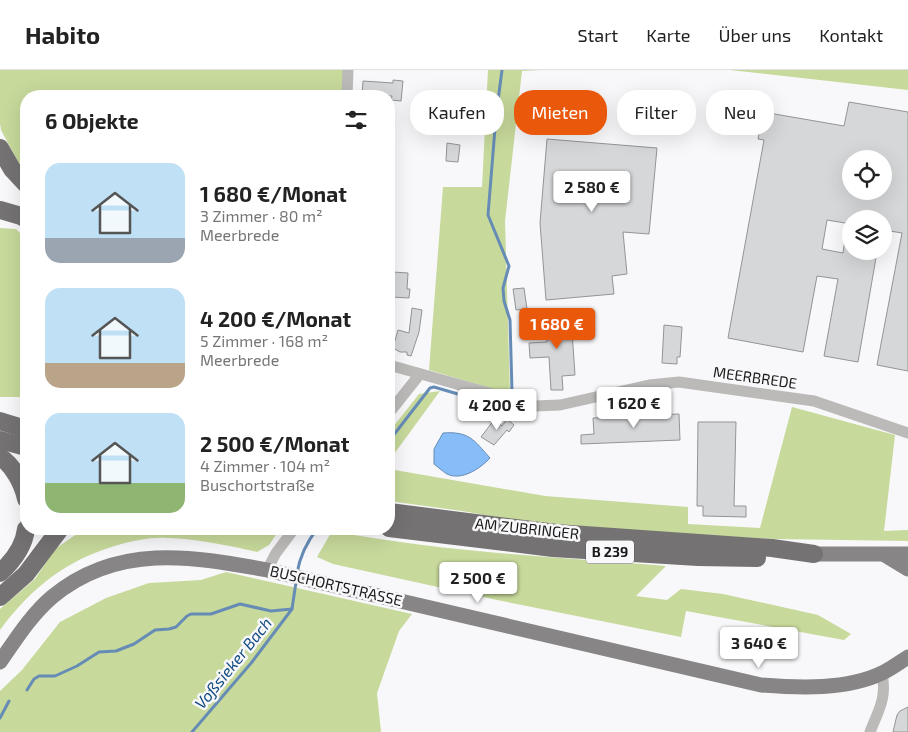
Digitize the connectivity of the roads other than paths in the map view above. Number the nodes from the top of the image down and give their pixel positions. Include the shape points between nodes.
1 (348, 70) edge
2 (347, 90) edge
3 (0, 148) edge
4 (20, 178) edge
5 (0, 210) edge
6 (20, 216) edge
7 (395, 367) edge
8 (420, 374) junction
9 (395, 405) edge
10 (0, 421) edge
11 (20, 427) edge
12 (908, 433) edge
13 (0, 440) edge
14 (20, 445) edge
15 (0, 457) edge
16 (20, 484) edge
17 (395, 513) edge
18 (395, 529) edge
19 (24, 535) edge
20 (55, 535) edge
21 (289, 535) edge
22 (814, 554) junction
23 (908, 554) edge
24 (884, 555) junction
25 (908, 569) edge
26 (267, 570) junction
27 (0, 573) edge
28 (0, 597) edge
29 (908, 657) edge
30 (0, 662) edge
31 (882, 673) junction
32 (870, 732) edge

1 - 2 street
3 - 4 highway
5 - 6 highway
7 - 8 street, MEERBREDE
8 - 9 street
8 - 12 street, MEERBREDE via 535,406 560,406 648,385 679,382 814,401
10 - 11 highway
13 - 14 highway
15 - 16 highway
17 - 22 highway, AM ZUBRINGER / B 239 via 556,533 772,548
18 - 22 highway, AM ZUBRINGER / B 239 via 553,548 650,554 757,558
19 - 27 highway via 11,563
20 - 28 highway via 26,574
21 - 26 street
22 - 24 main road, AM ZUBRINGER / B 239
23 - 24 main road, AM ZUBRINGER / B 239
24 - 25 main road
26 - 30 main road, BUSCHORTSTRASSE via 180,557 148,558 104,568 75,581 52,597 22,630
26 - 31 main road, BUSCHORTSTRASSE via 761,685 810,688 852,682
29 - 31 main road, BUSCHORTSTRASSE
31 - 32 street via 883,699

